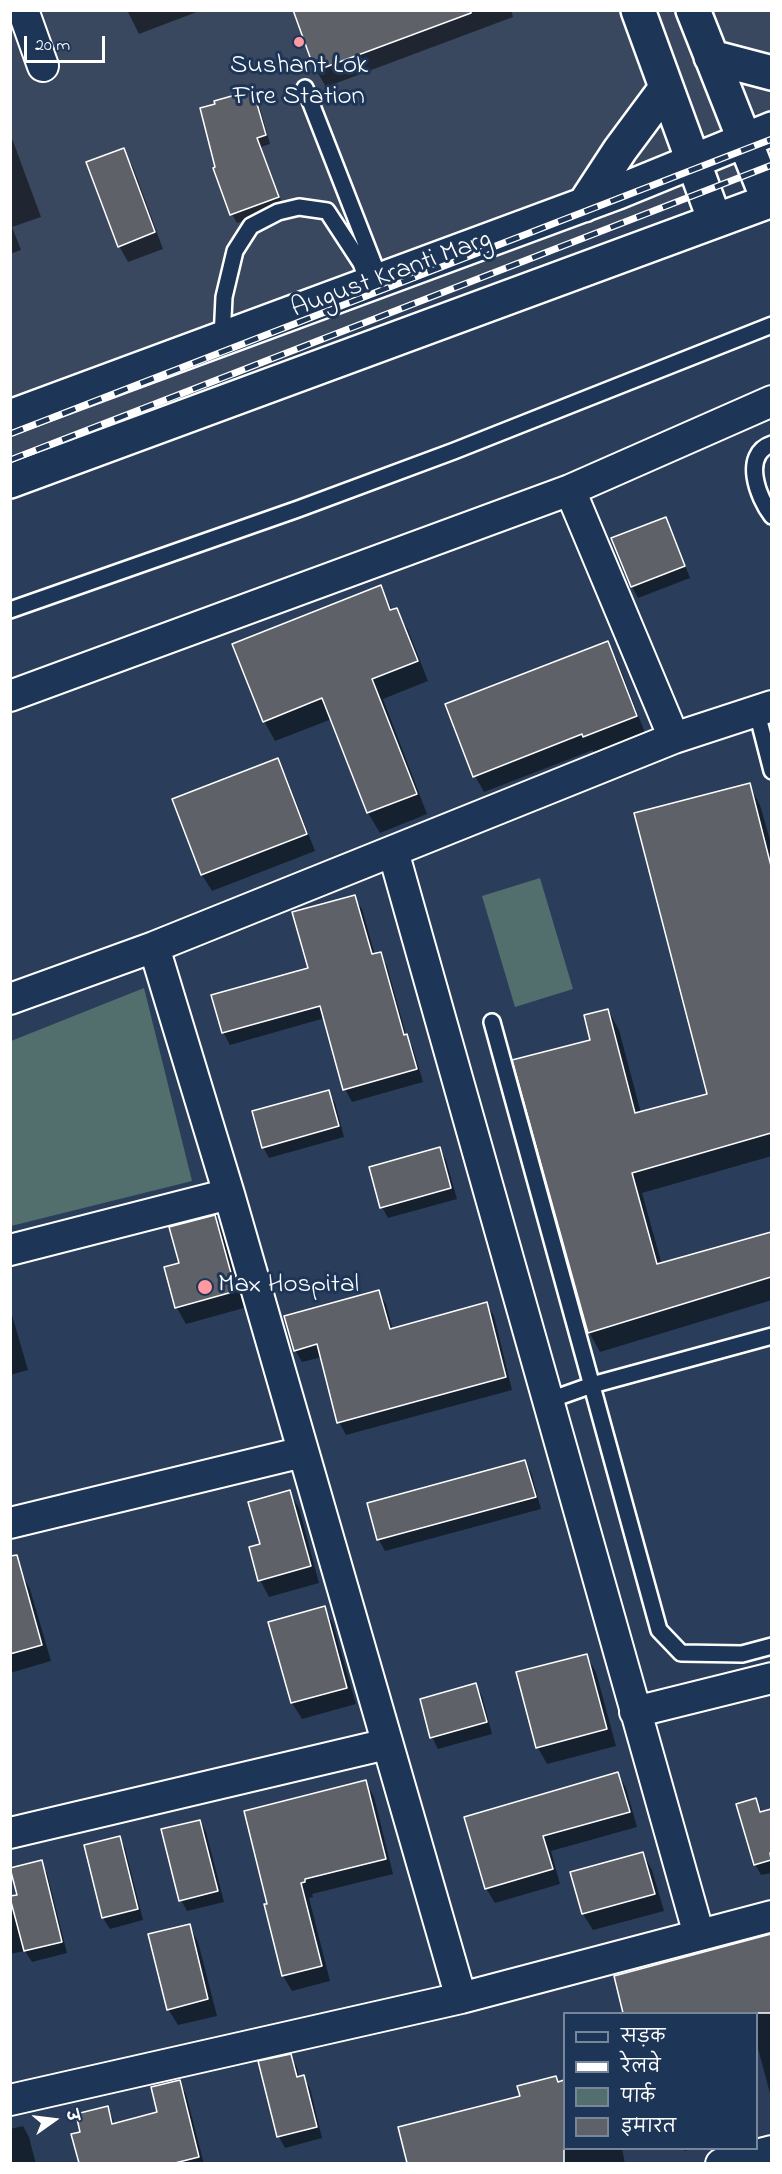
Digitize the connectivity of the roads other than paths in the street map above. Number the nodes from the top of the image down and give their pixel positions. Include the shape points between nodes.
1 (23, 10) edge
2 (638, 10) edge
3 (693, 10) edge
4 (711, 57) junction
5 (43, 66) dead end
6 (771, 73) edge
7 (305, 87) dead end
8 (666, 88) junction
9 (758, 135) edge
10 (693, 161) junction
11 (770, 201) edge
12 (584, 205) junction
13 (715, 221) junction
14 (374, 282) junction
15 (771, 325) edge
16 (222, 339) junction
17 (771, 401) edge
18 (10, 417) edge
19 (771, 444) edge
20 (10, 481) edge
21 (570, 490) junction
22 (771, 516) edge
23 (10, 610) edge
24 (10, 696) edge
25 (764, 707) edge
26 (674, 738) junction
27 (771, 771) edge
28 (393, 851) junction
29 (154, 947) junction
30 (10, 999) edge
31 (492, 1022) dead end
32 (229, 1194) junction
33 (10, 1250) edge
34 (771, 1336) edge
35 (592, 1385) junction
36 (547, 1401) junction
37 (303, 1452) junction
38 (10, 1523) edge
39 (771, 1646) edge
40 (771, 1678) edge
41 (635, 1712) junction
42 (387, 1744) junction
43 (10, 1833) edge
44 (771, 1916) edge
45 (699, 1935) junction
46 (461, 1998) junction
47 (10, 2100) edge
48 (771, 2151) edge
49 (721, 2163) edge

1 - 5 street
2 - 8 main road
3 - 4 main road
4 - 6 main road
4 - 9 main road
7 - 14 lane
8 - 10 main road
8 - 12 main road
9 - 10 main road, August Kranti Marg
9 - 11 main road
10 - 12 main road, August Kranti Marg
10 - 13 main road
11 - 13 main road
12 - 14 main road, August Kranti Marg
13 - 20 main road
14 - 16 main road, August Kranti Marg
14 - 16 lane via 327,210 299,207 278,212 251,226 235,251 224,297
15 - 23 lane via 432,459
16 - 18 main road, August Kranti Marg
17 - 21 street
19 - 22 lane via 757,456 755,480
21 - 24 street
21 - 26 street
25 - 26 street
25 - 27 lane
26 - 28 street
28 - 29 street
28 - 36 street
29 - 30 street
29 - 32 street
31 - 35 lane
32 - 33 street
32 - 37 street
34 - 35 lane
35 - 36 lane
35 - 39 lane via 659,1630 681,1653 742,1654
36 - 41 street
37 - 38 street
37 - 42 street
40 - 41 street
41 - 45 street
42 - 43 street
42 - 46 street
44 - 45 street
45 - 46 street
46 - 47 street
48 - 49 street

